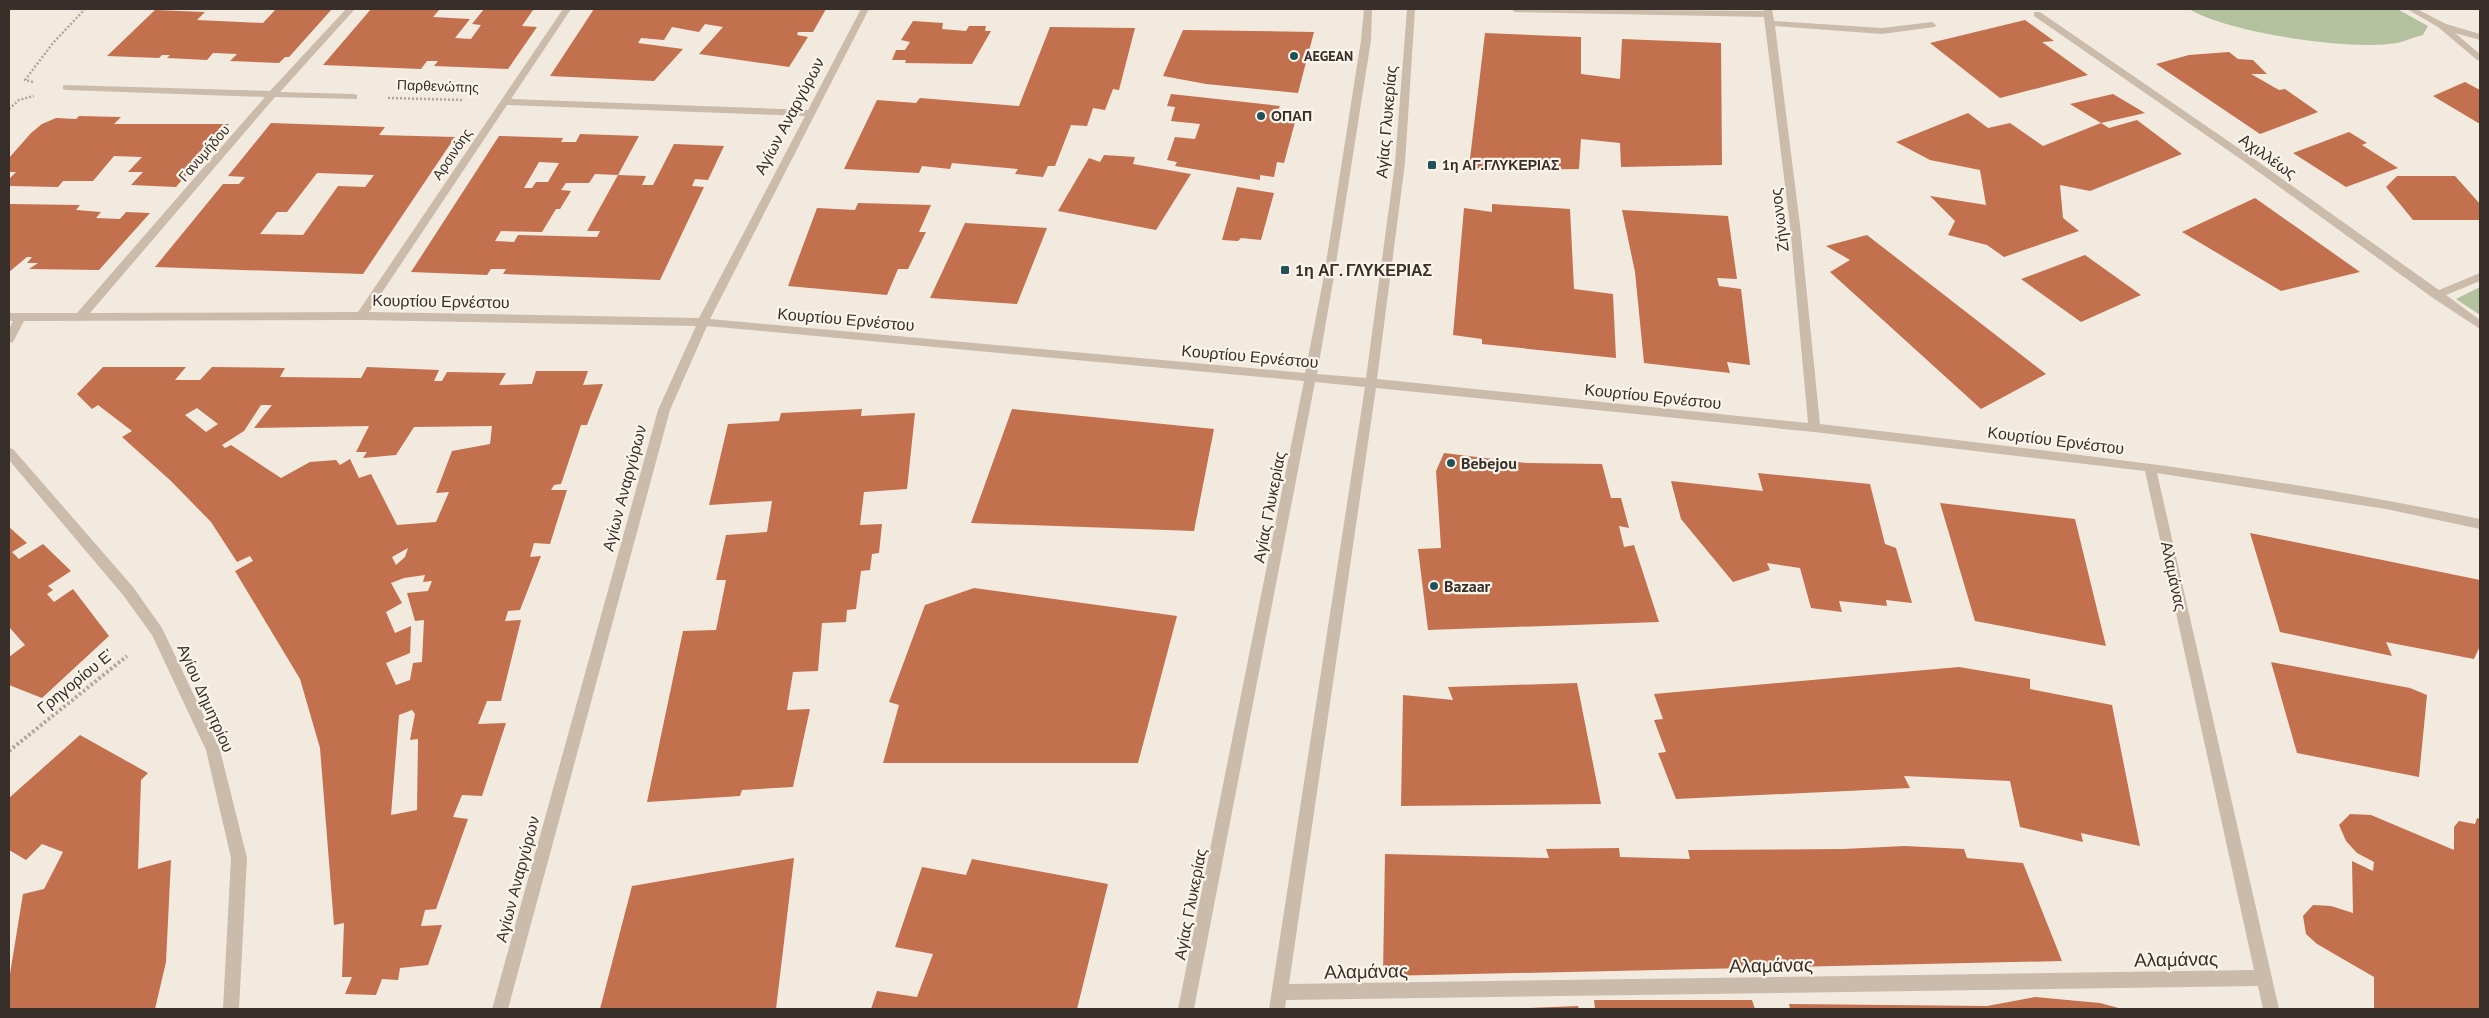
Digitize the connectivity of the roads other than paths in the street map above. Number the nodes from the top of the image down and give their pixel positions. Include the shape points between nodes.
1 (351, 9) edge
2 (566, 9) edge
3 (865, 9) edge
4 (1368, 9) edge
5 (1411, 9) edge
6 (1515, 9) edge
7 (2411, 9) edge
8 (2037, 14) dead end
9 (1768, 15) edge
10 (1932, 25) dead end
11 (2441, 25) junction
12 (2480, 37) edge
13 (2480, 58) edge
14 (66, 87) road end
15 (273, 94) junction
16 (354, 97) road end
17 (503, 102) junction
18 (809, 113) junction
19 (2480, 276) edge
20 (2438, 295) junction
21 (361, 316) junction
22 (9, 317) edge
23 (21, 317) junction
24 (80, 317) junction
25 (702, 322) junction
26 (2480, 326) edge
27 (9, 339) edge
28 (1310, 378) junction
29 (1371, 383) junction
30 (1814, 428) junction
31 (9, 452) edge
32 (2150, 467) junction
33 (2480, 524) edge
34 (2262, 978) junction
35 (1280, 992) junction
36 (231, 1009) edge
37 (500, 1009) edge
38 (1186, 1009) edge
39 (1277, 1009) edge
40 (2271, 1009) edge

1 - 15 street, Γανυμήδου
2 - 17 street, Αρσινόης
3 - 18 street, Αγίων Αναργύρων
4 - 28 street, Αγίας Γλυκερίας via 1366,40 1329,276
5 - 29 street, Αγίας Γλυκερίας via 1400,163
6 - 9 street
7 - 11 street
8 - 20 street, Αχιλλέως
9 - 10 street via 1882,31
9 - 30 street, Ζήνωνος via 1795,225
11 - 12 street
11 - 13 street
14 - 15 street
15 - 16 street
15 - 24 street, Γανυμήδου
17 - 18 street
17 - 21 street, Αρσινόης
18 - 25 street, Αγίων Αναργύρων
19 - 20 street
20 - 26 street, Αχιλλέως
21 - 24 street, Κουρτίου Ερνέστου
21 - 25 street, Κουρτίου Ερνέστου
22 - 23 street, Κουρτίου Ερνέστου
23 - 24 street, Κουρτίου Ερνέστου
23 - 27 street
25 - 28 street, Κουρτίου Ερνέστου
25 - 37 street, Αγίων Αναργύρων via 664,410
28 - 29 street, Κουρτίου Ερνέστου
28 - 38 street, Αγίας Γλυκερίας
29 - 30 street, Κουρτίου Ερνέστου
29 - 35 street, Αγίας Γλυκερίας
30 - 32 street, Κουρτίου Ερνέστου
31 - 36 street, Αγίου Δημητρίου via 128,591 157,632 213,750 239,858
32 - 33 street, Κουρτίου Ερνέστου via 2386,504
32 - 34 street, Αλαμάνας
34 - 35 street, Αλαμάνας
34 - 40 street, Αλαμάνας
35 - 39 street, Αγίας Γλυκερίας

